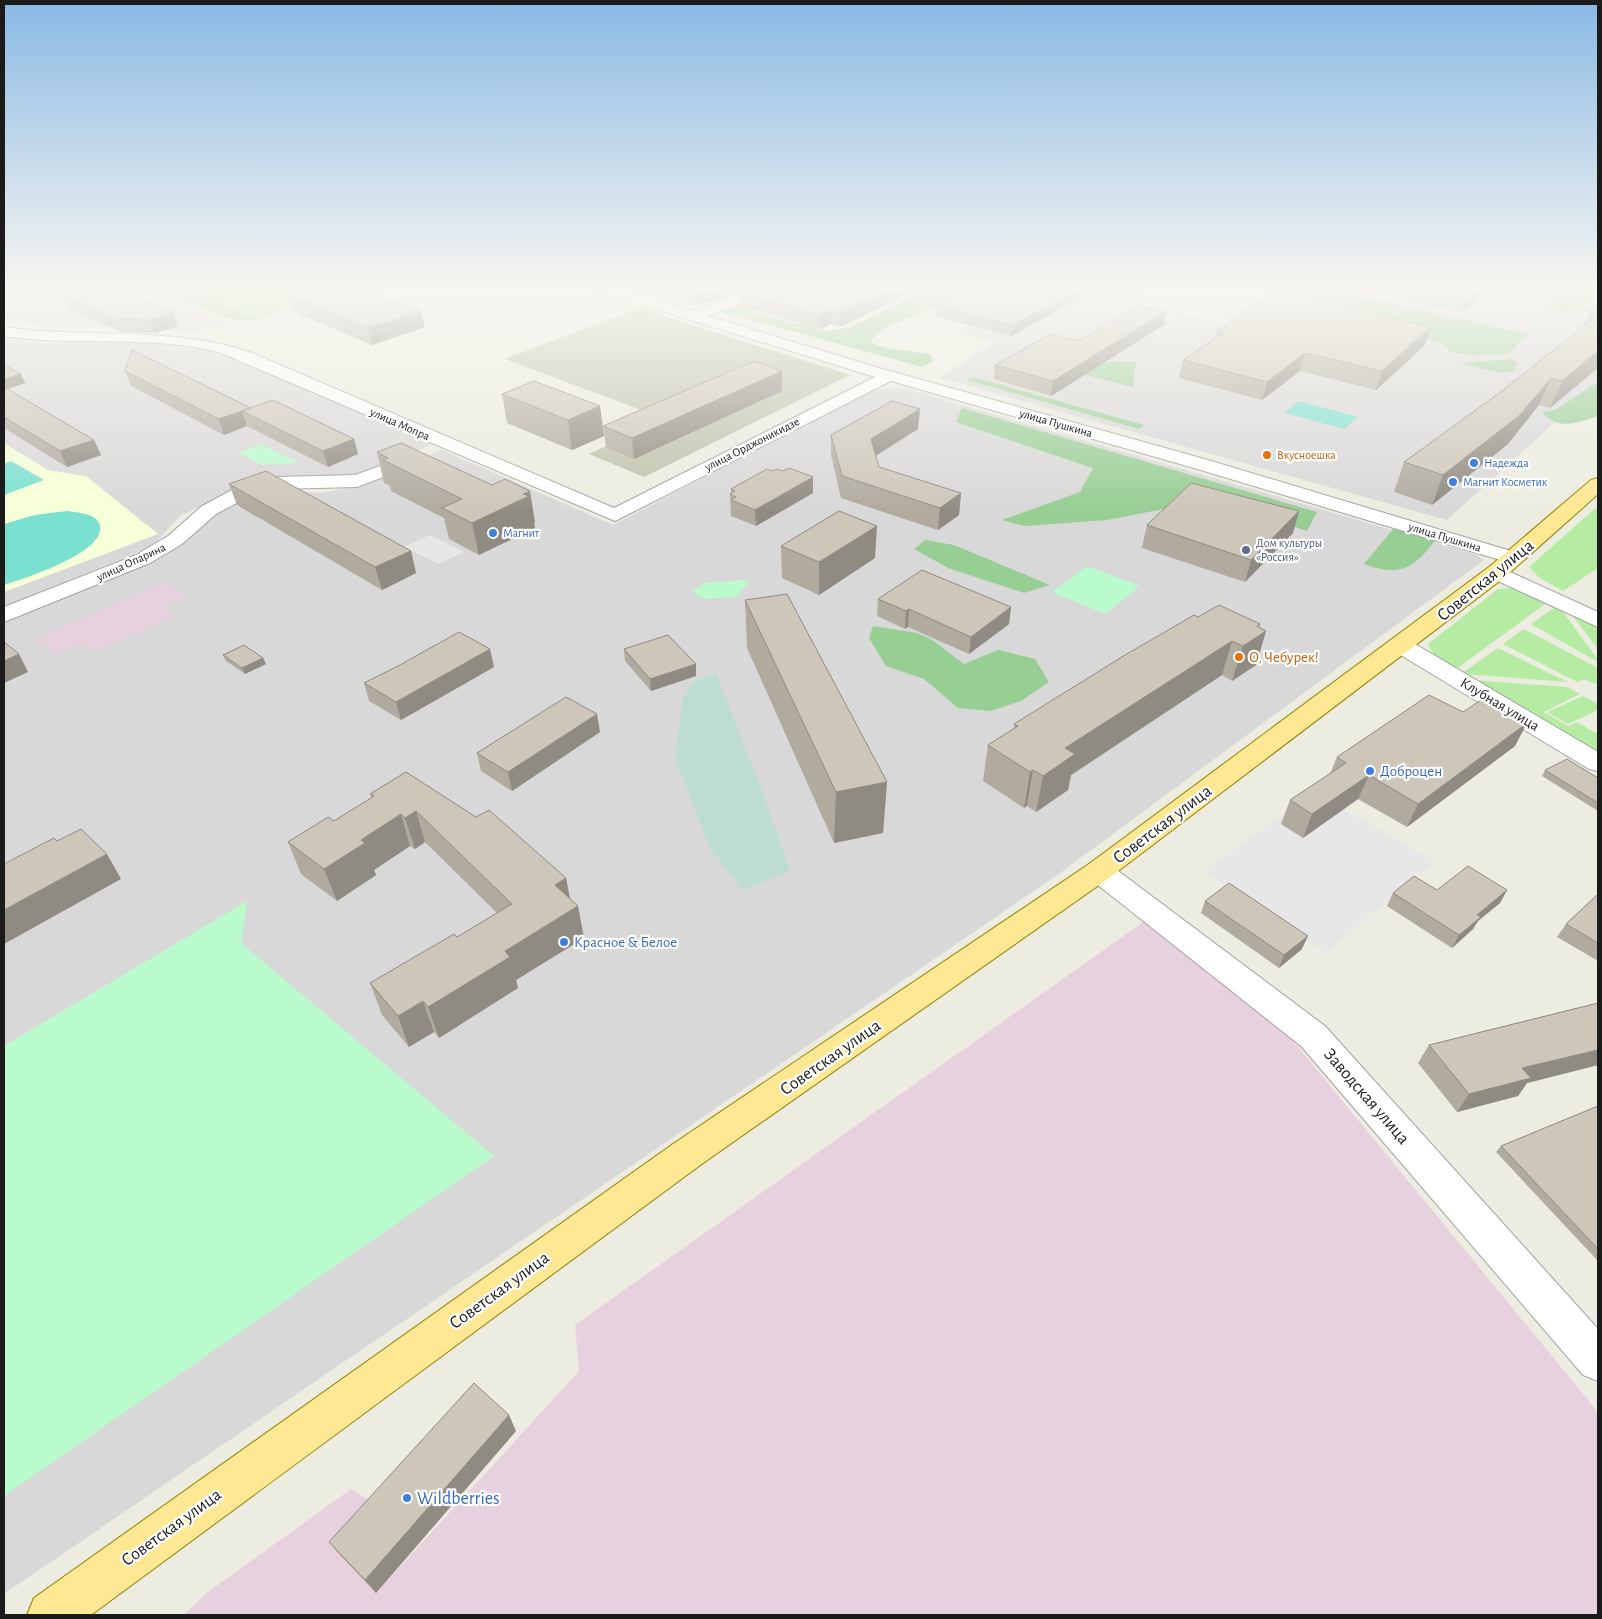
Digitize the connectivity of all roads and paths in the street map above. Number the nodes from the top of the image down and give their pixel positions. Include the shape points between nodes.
1 (261, 363) edge
2 (846, 363) edge
3 (889, 376) junction
4 (449, 445) junction
5 (1595, 491) edge
6 (615, 515) joint
7 (1506, 565) junction
8 (4, 615) edge
9 (1598, 620) edge
10 (1402, 646) junction
11 (1598, 762) edge
12 (1099, 871) junction
13 (1598, 1360) edge
14 (51, 1615) edge

1 - 4 street, улица Мопра
2 - 3 street, улица Пушкина
3 - 6 street, улица Орджоникидзе
3 - 7 street, улица Пушкина via 1201,464
4 - 6 street, улица Мопра
4 - 8 street, улица Опарина via 357,481 278,483 239,494 209,510 175,540 143,559
5 - 7 main road, Советская улица
7 - 9 street, улица Пушкина
7 - 10 main road, Советская улица
10 - 11 street, Клубная улица
10 - 12 main road, Советская улица
12 - 13 street, Заводская улица via 1313,1036
12 - 14 main road, Советская улица via 686,1155

